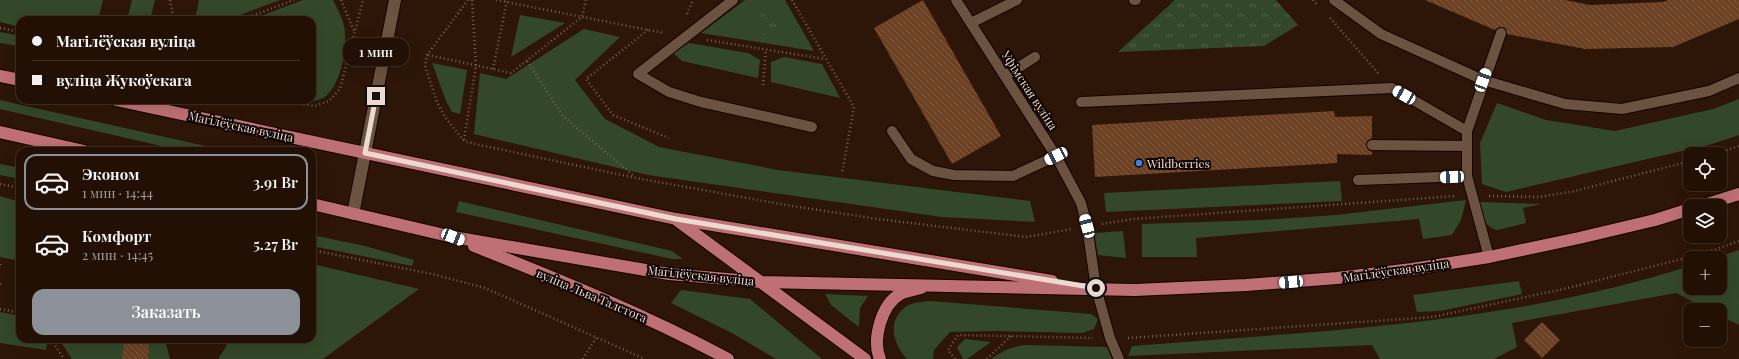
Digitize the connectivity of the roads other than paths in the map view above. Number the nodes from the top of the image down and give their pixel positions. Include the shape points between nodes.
1 (395, 0) edge
2 (734, 0) edge
3 (956, 0) edge
4 (1017, 0) edge
5 (1334, 0) edge
6 (970, 23) junction
7 (1501, 32) dead end
8 (1035, 57) dead end
9 (0, 76) edge
10 (1005, 76) junction
11 (1739, 78) edge
12 (16, 79) edge
13 (1483, 80) junction
14 (1081, 102) dead end
15 (135, 104) edge
16 (812, 126) dead end
17 (892, 131) dead end
18 (1467, 131) junction
19 (0, 132) edge
20 (1372, 144) dead end
21 (1467, 146) junction
22 (66, 147) edge
23 (365, 153) junction
24 (1056, 156) junction
25 (1467, 176) junction
26 (1358, 180) dead end
27 (1739, 194) edge
28 (1723, 199) edge
29 (316, 205) edge
30 (1683, 211) edge
31 (353, 214) junction
32 (676, 219) junction
33 (453, 237) junction
34 (1489, 257) junction
35 (762, 282) junction
36 (932, 284) junction
37 (1096, 288) junction
38 (728, 359) edge
39 (865, 359) edge
40 (880, 359) edge
41 (1119, 359) edge

1 - 23 main road
2 - 16 lane via 638,74 669,92 689,98
3 - 6 lane, Уфімская вуліца
4 - 6 lane
5 - 13 lane via 1381,34
6 - 10 lane, Уфімская вуліца
7 - 13 lane
8 - 10 lane
9 - 12 main road
10 - 24 lane, Уфімская вуліца
11 - 13 lane via 1709,92 1622,110 1566,104
13 - 18 lane
14 - 18 lane via 1392,88
15 - 23 main road, Магілёўская вуліца
17 - 24 lane via 911,159 933,171 954,175 1013,176
18 - 21 lane
19 - 22 main road
20 - 21 lane
21 - 25 lane
23 - 31 main road
23 - 32 main road, Магілёўская вуліца
24 - 37 lane, Уфімская вуліца via 1081,203
25 - 26 lane
25 - 34 lane
27 - 28 main road
29 - 31 main road, Магілёўская вуліца
30 - 34 main road, Магілёўская вуліца via 1655,220
31 - 33 main road, Магілёўская вуліца
32 - 35 main road
32 - 37 main road, Магілёўская вуліца
33 - 35 main road, Магілёўская вуліца via 669,274
33 - 38 main road, вуліца Льва Талстога via 594,294
34 - 37 main road, Магілёўская вуліца via 1337,278 1135,290
35 - 36 main road, Магілёўская вуліца
35 - 39 main road
36 - 37 main road, Магілёўская вуліца
36 - 40 main road via 900,294 888,304 879,326 877,340
37 - 41 lane, Уфімская вуліца via 1110,338

